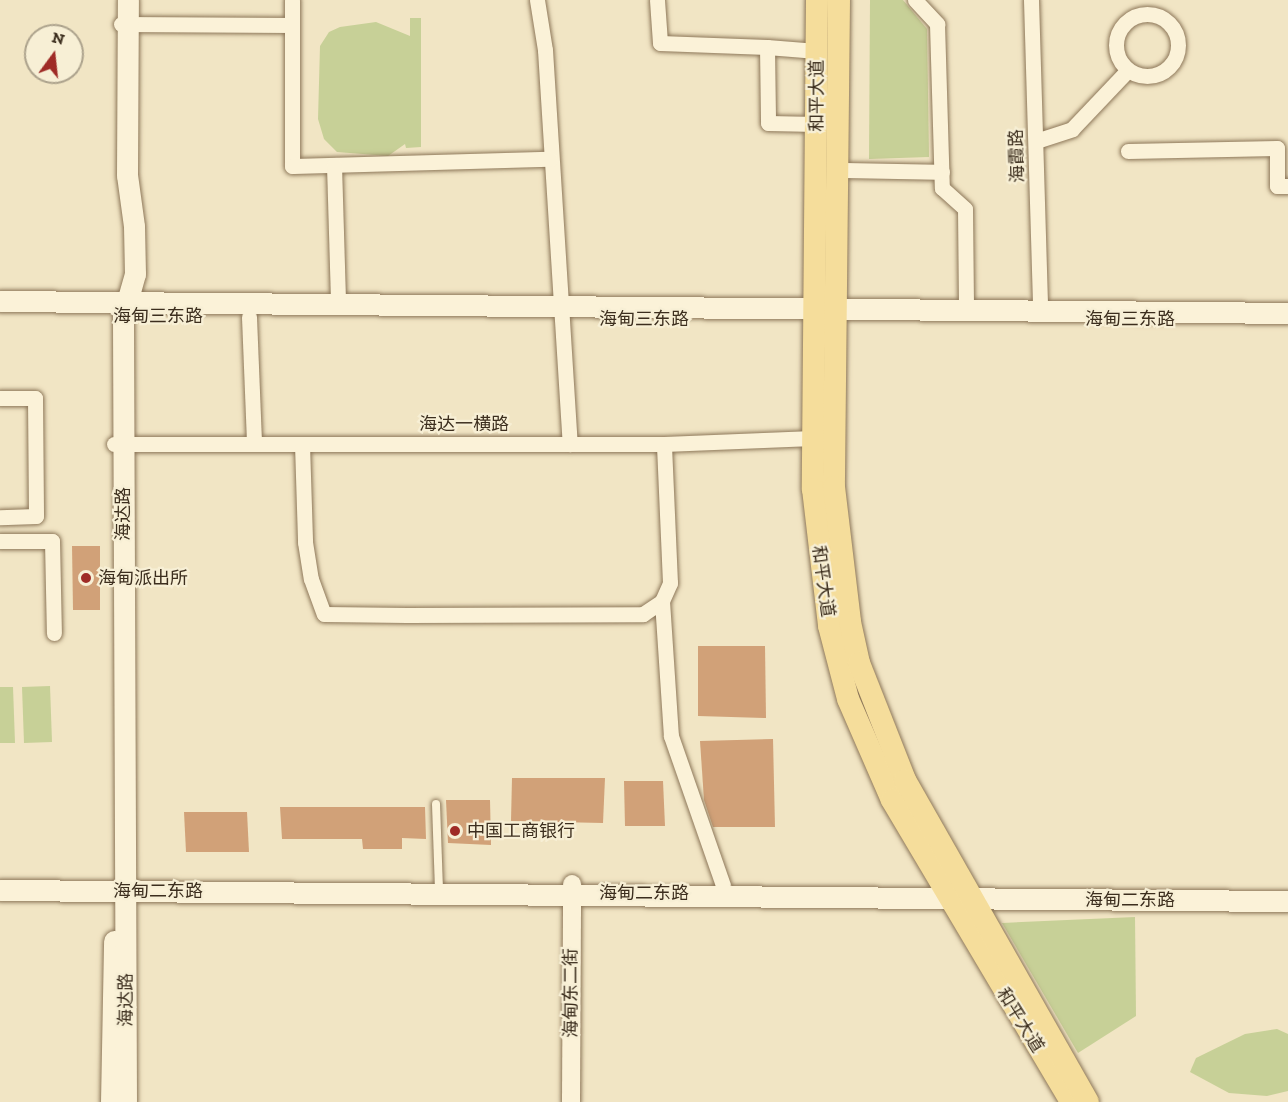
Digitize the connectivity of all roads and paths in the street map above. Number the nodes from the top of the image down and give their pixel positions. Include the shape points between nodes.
1 (121, 0) edge
2 (128, 0) edge
3 (292, 0) edge
4 (537, 0) edge
5 (657, 0) edge
6 (817, 0) edge
7 (838, 0) edge
8 (915, 0) edge
9 (1031, 0) edge
10 (124, 24) junction
11 (292, 26) junction
12 (767, 47) junction
13 (817, 51) junction
14 (1128, 70) junction
15 (817, 124) junction
16 (1036, 141) junction
17 (1128, 151) dead end
18 (549, 159) junction
19 (334, 165) junction
20 (839, 170) junction
21 (942, 172) junction
22 (1288, 186) edge
23 (0, 301) edge
24 (338, 303) junction
25 (119, 309) junction
26 (966, 311) junction
27 (560, 312) junction
28 (1040, 312) junction
29 (1288, 313) edge
30 (826, 314) junction
31 (0, 315) edge
32 (249, 317) junction
33 (1288, 320) edge
34 (0, 398) edge
35 (813, 438) junction
36 (119, 444) junction
37 (254, 444) junction
38 (302, 444) junction
39 (570, 444) junction
40 (664, 444) junction
41 (0, 517) edge
42 (0, 541) edge
43 (662, 602) junction
44 (54, 633) dead end
45 (436, 804) dead end
46 (0, 881) edge
47 (723, 885) junction
48 (118, 886) junction
49 (439, 888) junction
50 (575, 889) junction
51 (1288, 889) edge
52 (0, 890) edge
53 (955, 892) junction
54 (1288, 901) edge
55 (111, 1102) edge
56 (126, 1102) edge
57 (571, 1102) edge
58 (577, 1102) edge
59 (1071, 1102) edge
60 (1088, 1102) edge

1 - 10 main road, 海达路
2 - 10 main road, 海达路
3 - 11 street
4 - 18 street via 545,50
5 - 12 street via 660,43
6 - 13 main road, 和平大道
7 - 20 main road, 和平大道
8 - 21 street via 937,24
9 - 16 street, 海霞路
10 - 11 street
10 - 25 main road, 海达路 via 127,175 135,274
11 - 19 street via 292,166
12 - 13 street
12 - 15 street via 768,123
13 - 15 main road, 和平大道
14 - 14 street via 1120,62 1116,41 1126,22 1146,14 1166,20 1177,36 1172,64 1146,76
14 - 16 street via 1072,129
15 - 30 main road, 和平大道
16 - 28 street, 海霞路
17 - 22 street via 1277,148 1277,186
18 - 19 street
18 - 27 street
19 - 24 street
20 - 21 street
20 - 30 main road, 和平大道
21 - 26 street via 942,188 965,209
23 - 25 main road
24 - 25 main road
24 - 27 main road
25 - 31 main road, 海甸三东路
25 - 32 main road, 海甸三东路
25 - 36 main road, 海达路
26 - 28 main road
26 - 30 main road
27 - 30 main road
27 - 32 main road, 海甸三东路
27 - 39 street
28 - 29 main road
30 - 33 main road, 海甸三东路
30 - 35 main road, 和平大道
30 - 53 main road, 和平大道 via 834,487 850,622 859,663
32 - 37 street
34 - 41 street via 35,398 36,516
35 - 40 street, 海达一横路
35 - 53 main road, 和平大道 via 820,567 846,692 887,789
36 - 37 street, 海达一横路
36 - 48 main road, 海达路
37 - 38 street, 海达一横路
38 - 39 street, 海达一横路
38 - 43 street via 305,542 311,579 324,614 643,614
39 - 40 street, 海达一横路
40 - 43 street via 670,583
42 - 44 street via 52,541
43 - 47 street via 671,736
45 - 49 lane
46 - 48 main road, 海甸二东路
47 - 50 main road, 海甸二东路
47 - 53 main road, 海甸二东路
48 - 49 main road, 海甸二东路
48 - 52 main road, 海甸二东路
48 - 55 main road, 海达路
48 - 56 main road, 海达路
49 - 50 main road, 海甸二东路
50 - 53 main road, 海甸二东路
50 - 57 street, 海甸东二街
50 - 58 street, 海甸东二街
51 - 53 main road, 海甸二东路
53 - 54 main road, 海甸二东路
53 - 59 main road, 和平大道
53 - 60 main road, 和平大道

